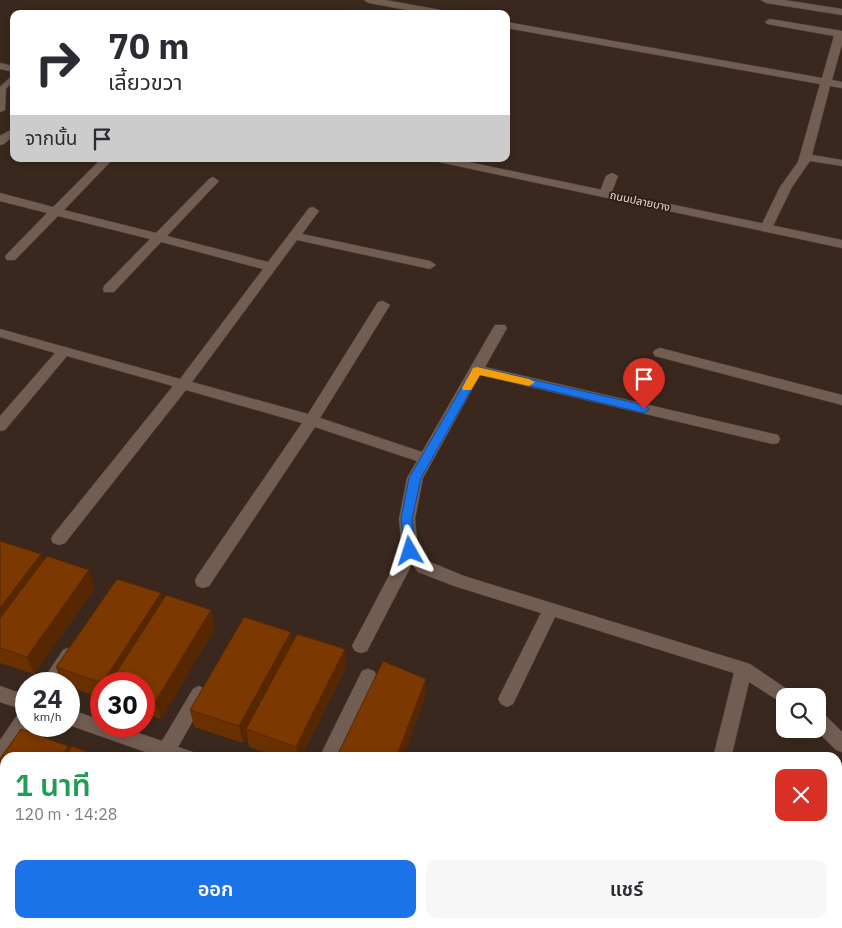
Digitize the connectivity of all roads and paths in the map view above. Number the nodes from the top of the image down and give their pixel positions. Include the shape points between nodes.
1 (369, 0) edge
2 (766, 0) edge
3 (424, 10) edge
4 (842, 12) edge
5 (770, 22) dead end
6 (510, 26) edge
7 (841, 34) edge
8 (10, 80) edge
9 (826, 82) junction
10 (842, 85) edge
11 (1, 110) edge
12 (9, 134) dead end
13 (0, 142) edge
14 (806, 157) junction
15 (104, 162) edge
16 (453, 162) edge
17 (842, 163) edge
18 (612, 176) dead end
19 (213, 181) dead end
20 (605, 194) junction
21 (0, 197) edge
22 (56, 211) junction
23 (313, 211) dead end
24 (766, 228) junction
25 (295, 236) junction
26 (158, 238) junction
27 (842, 244) edge
28 (11, 257) dead end
29 (430, 265) dead end
30 (272, 267) junction
31 (109, 289) dead end
32 (382, 305) dead end
33 (500, 328) dead end
34 (0, 333) edge
35 (64, 351) junction
36 (660, 353) dead end
37 (477, 370) junction
38 (183, 384) junction
39 (842, 400) edge
40 (311, 421) junction
41 (0, 426) edge
42 (774, 439) dead end
43 (427, 459) junction
44 (59, 539) dead end
45 (410, 551) junction
46 (203, 581) dead end
47 (551, 609) junction
48 (78, 643) edge
49 (361, 646) dead end
50 (744, 670) junction
51 (58, 672) edge
52 (210, 676) edge
53 (368, 676) dead end
54 (776, 691) edge
55 (0, 694) edge
56 (15, 699) edge
57 (507, 699) dead end
58 (80, 721) edge
59 (826, 728) edge
60 (15, 733) edge
61 (842, 744) edge
62 (2, 752) edge
63 (159, 752) edge
64 (165, 752) edge
65 (331, 752) edge
66 (724, 752) edge

1 - 3 street
2 - 4 street
5 - 7 street
6 - 9 street
7 - 9 street
8 - 11 lane via 2,89
9 - 10 street
9 - 14 street
12 - 13 street
14 - 17 street
14 - 24 street via 786,187
15 - 22 street
16 - 20 street, ถนนปลายบาง
18 - 20 street
19 - 26 street
20 - 24 street, ถนนปลายบาง
21 - 22 street
22 - 26 street
22 - 28 street
23 - 25 street
24 - 27 street, ถนนปลายบาง
25 - 29 street
25 - 30 street
26 - 30 street
26 - 31 street
30 - 38 street
32 - 40 street
33 - 37 street
34 - 35 street
35 - 38 street
35 - 41 street
36 - 39 street
37 - 42 street
37 - 43 street
38 - 40 street
38 - 44 street
40 - 43 street
40 - 46 street
43 - 45 street via 415,478 406,519
45 - 47 street via 424,567
45 - 49 street
47 - 50 street
47 - 57 street
48 - 51 street
50 - 54 street
50 - 66 street
52 - 64 street
53 - 65 street
55 - 56 street
58 - 63 street
59 - 61 street
60 - 62 street

